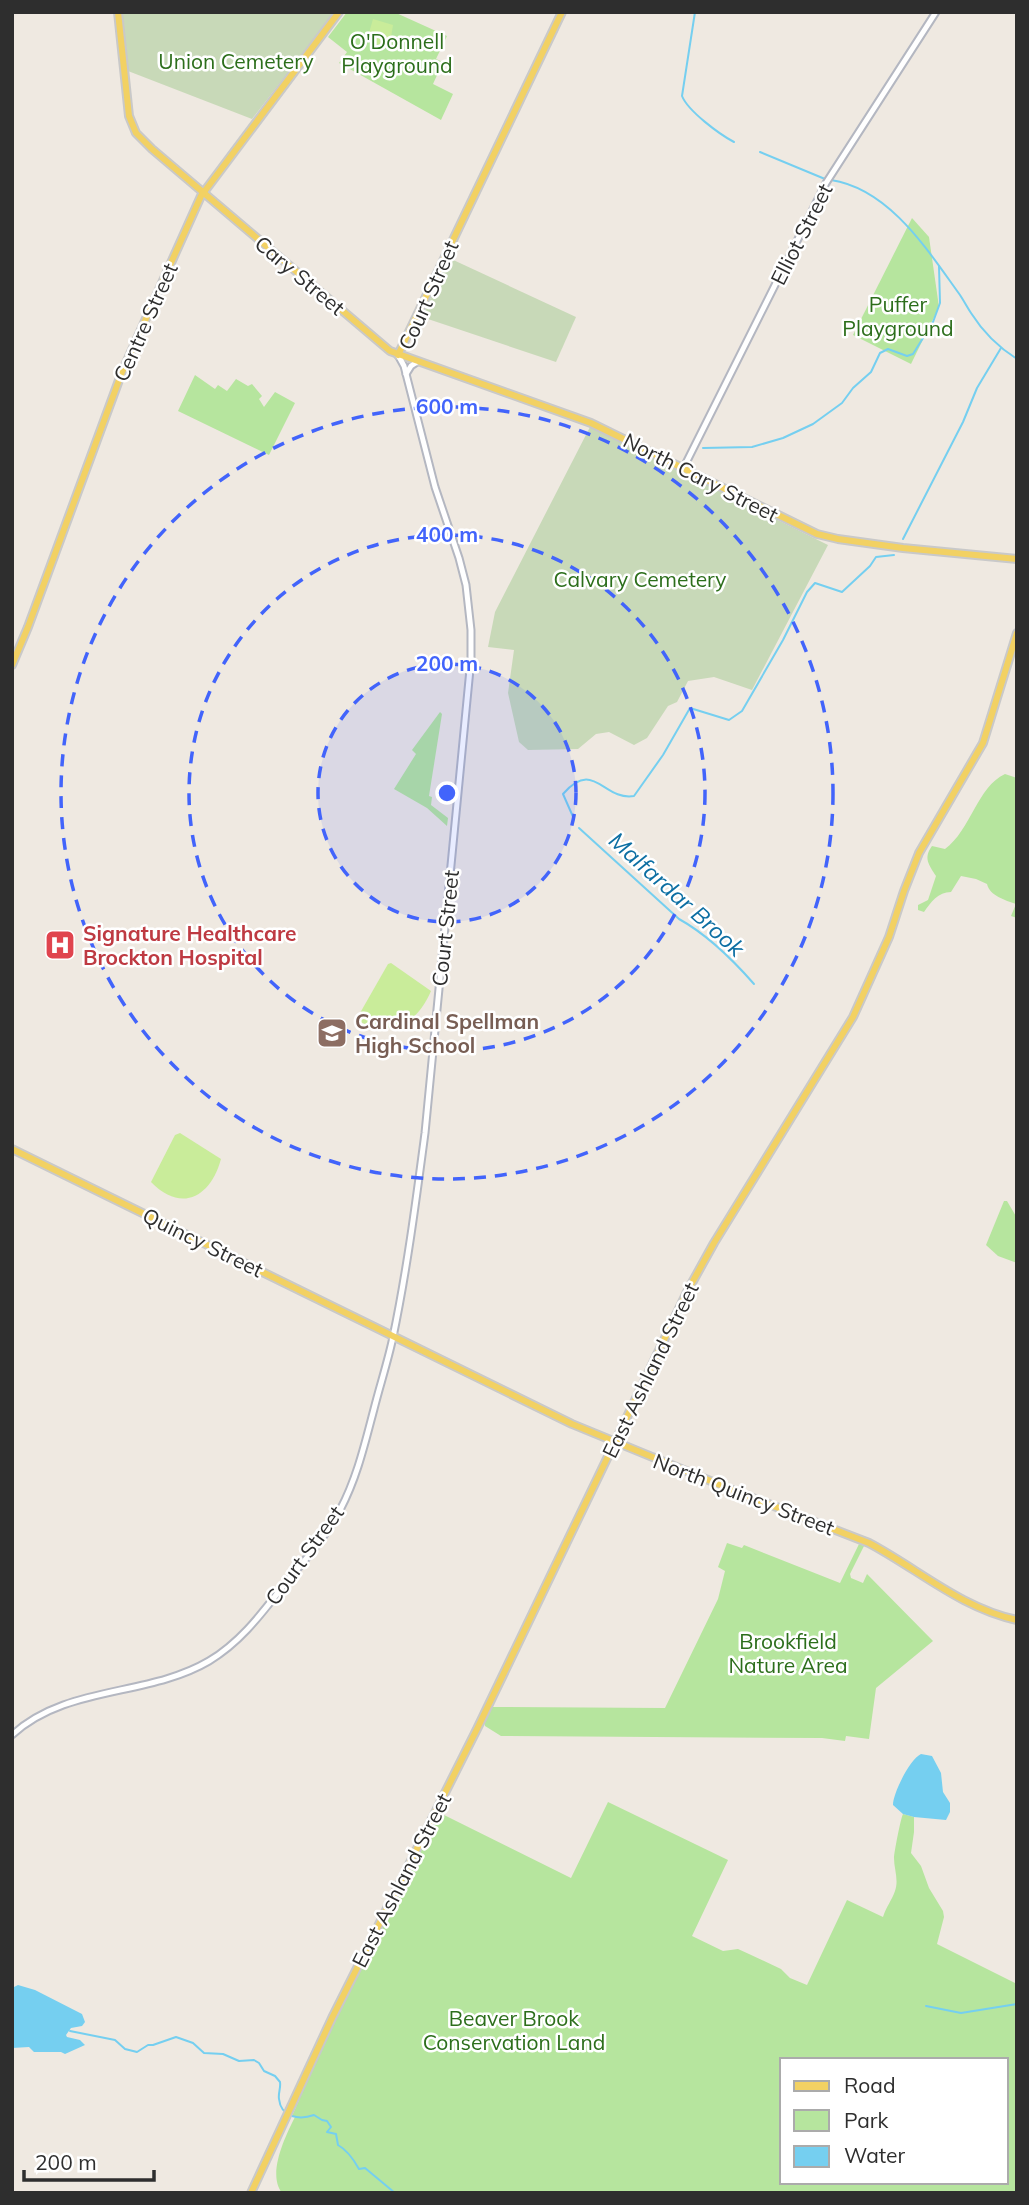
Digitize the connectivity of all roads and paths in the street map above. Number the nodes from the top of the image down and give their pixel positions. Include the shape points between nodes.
1 (118, 12) edge
2 (340, 12) edge
3 (562, 12) edge
4 (936, 12) edge
5 (203, 192) junction
6 (398, 355) junction
7 (417, 362) junction
8 (406, 374) junction
9 (684, 467) junction
10 (1015, 559) edge
11 (1017, 633) edge
12 (12, 664) edge
13 (12, 1149) edge
14 (393, 1338) junction
15 (614, 1443) junction
16 (1017, 1620) edge
17 (12, 1735) edge
18 (251, 2193) edge

1 - 5 main road, Cary Street via 132,125 152,149
2 - 5 main road, Centre Street
3 - 6 main road, Court Street
4 - 9 street, Elliot Street via 826,183
5 - 6 main road, Cary Street
5 - 12 main road, Centre Street via 121,372
6 - 7 main road, North Cary Street
6 - 8 street, Court Street
7 - 8 street
7 - 9 main road, North Cary Street via 591,423
8 - 14 street, Court Street via 466,586 471,659 425,1133
9 - 10 main road, North Cary Street via 829,538
11 - 15 main road, East Ashland Street via 983,743 919,853 890,937 853,1017 714,1243
13 - 14 main road, Quincy Street
14 - 15 main road, North Quincy Street
14 - 17 street, Court Street via 358,1468 341,1509 243,1634 186,1673 91,1696 47,1713
15 - 16 main road, North Quincy Street via 869,1543 966,1603
15 - 18 main road, East Ashland Street via 331,2018

